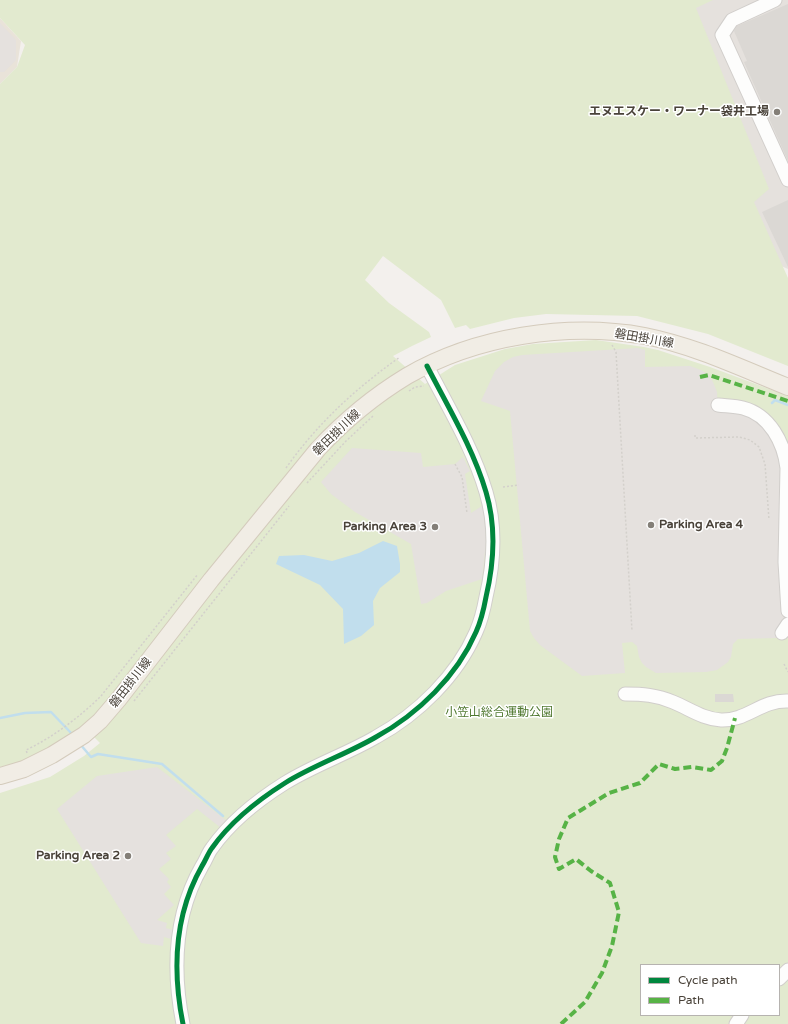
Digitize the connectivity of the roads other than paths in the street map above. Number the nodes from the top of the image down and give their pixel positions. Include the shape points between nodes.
1 (776, 0) edge
2 (788, 180) edge
3 (427, 366) junction
4 (788, 386) edge
5 (718, 405) dead end
6 (787, 551) edge
7 (788, 610) edge
8 (788, 624) edge
9 (788, 633) edge
10 (625, 694) dead end
11 (788, 701) edge
12 (0, 776) edge
13 (788, 970) edge
14 (780, 978) edge
15 (183, 1024) edge

1 - 2 street via 732,20 722,35
3 - 4 main road, 磐田掛川線 via 504,340 553,332 625,333 694,349
3 - 12 main road, 磐田掛川線 via 366,405 318,449 100,721 52,755 24,769
3 - 15 street via 474,460 490,509 492,562 486,600 476,632 450,673 416,710 376,737 286,782 256,802 212,848 196,876 186,902 180,929 176,960
5 - 6 street via 744,408 755,413 767,421 781,444 787,468
6 - 7 street via 785,562
8 - 9 street via 782,633
10 - 11 street via 651,695 702,716 723,720 744,716 769,703
13 - 14 street

